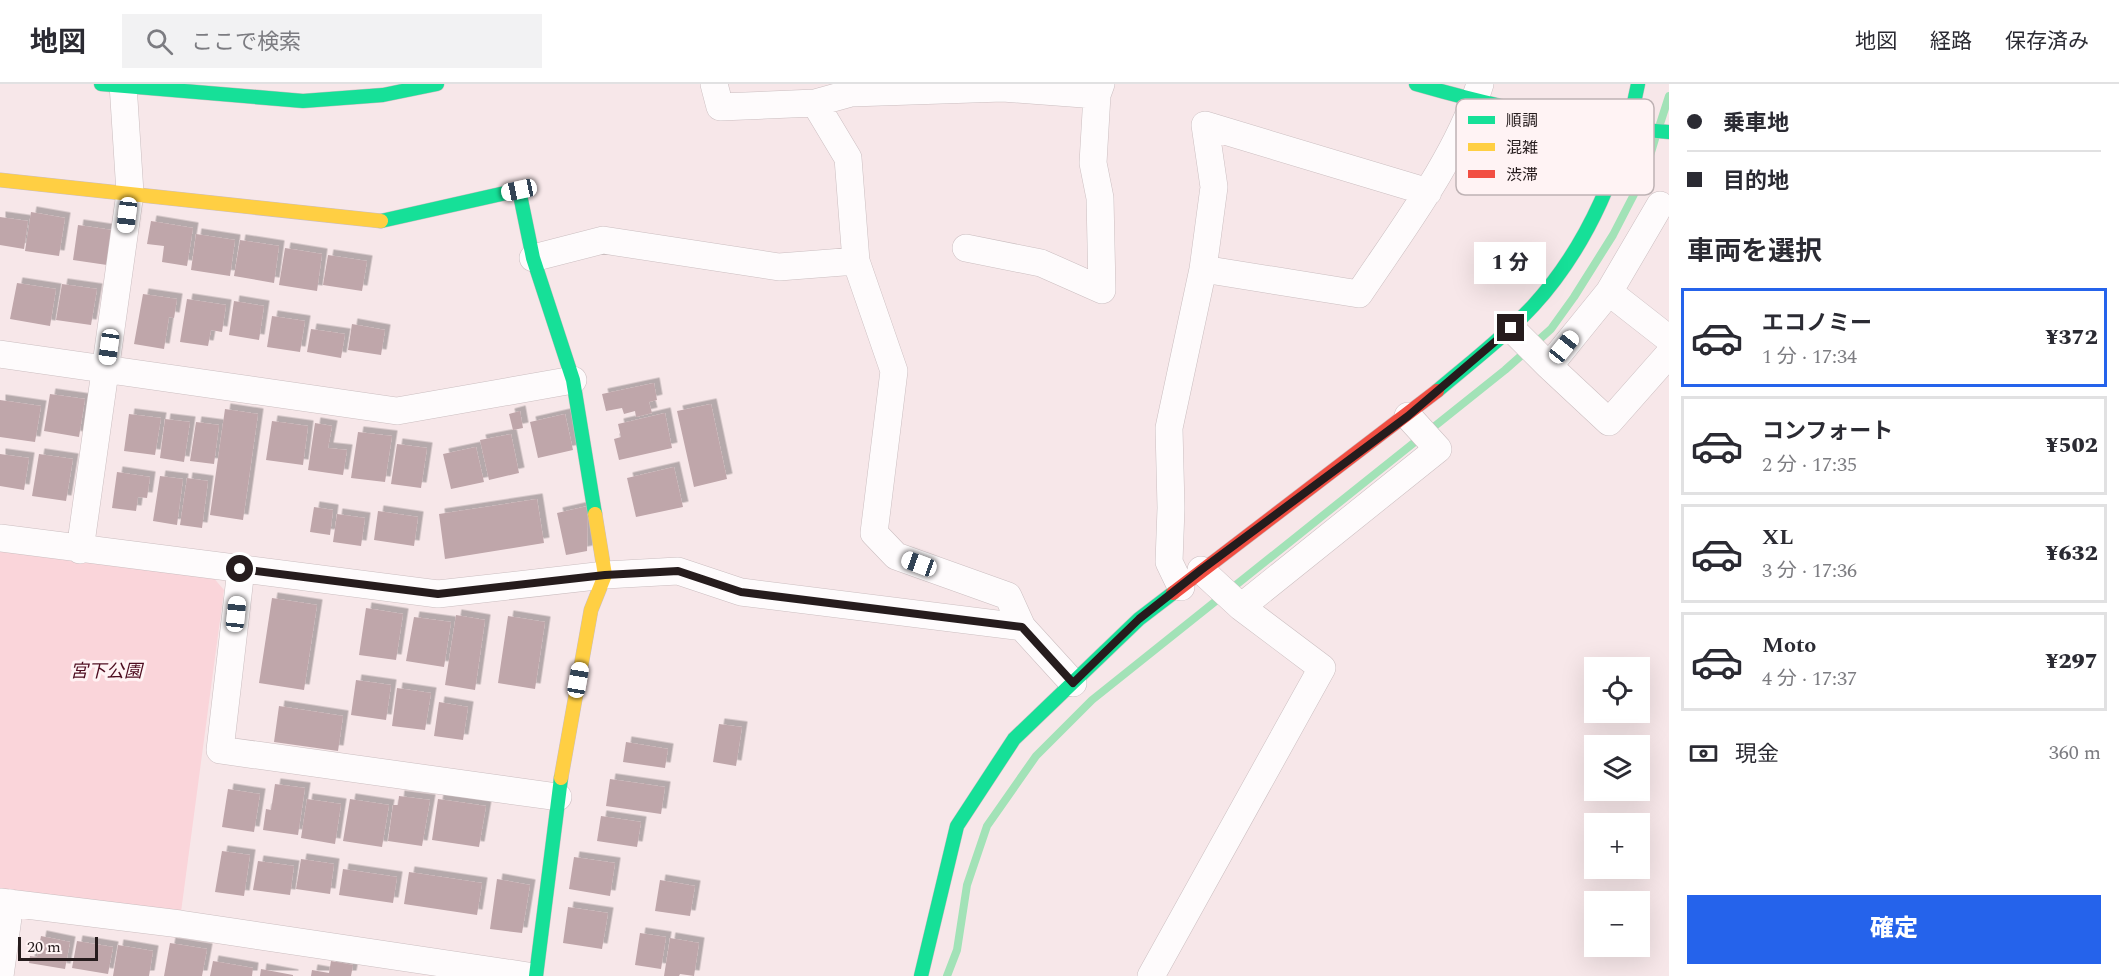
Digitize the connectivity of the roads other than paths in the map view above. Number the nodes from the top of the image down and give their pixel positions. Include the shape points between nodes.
1 (437, 84) edge
2 (714, 84) edge
3 (1416, 84) edge
4 (1638, 84) edge
5 (116, 85) edge
6 (1099, 90) edge
7 (1477, 93) edge
8 (1502, 99) edge
9 (1635, 99) edge
10 (815, 103) junction
11 (1654, 131) edge
12 (1669, 132) edge
13 (1456, 135) edge
14 (0, 180) edge
15 (1428, 192) junction
16 (130, 193) junction
17 (1602, 195) edge
18 (1660, 205) dead end
19 (966, 248) dead end
20 (533, 258) junction
21 (855, 261) junction
22 (1203, 269) junction
23 (1609, 292) junction
24 (1511, 328) junction
25 (1669, 339) edge
26 (0, 354) edge
27 (1669, 354) edge
28 (1549, 366) junction
29 (106, 369) junction
30 (573, 380) junction
31 (1408, 416) junction
32 (0, 538) edge
33 (80, 550) junction
34 (240, 569) junction
35 (1201, 570) junction
36 (605, 575) junction
37 (1181, 587) junction
38 (1241, 607) junction
39 (1022, 627) junction
40 (1073, 683) junction
41 (558, 797) junction
42 (5, 903) edge
43 (0, 976) edge
44 (528, 976) edge
45 (536, 976) edge
46 (921, 976) edge
47 (1150, 976) edge

1 - 5 street via 382,96 303,101
2 - 10 street via 720,107
3 - 7 street
4 - 9 street
5 - 16 street
6 - 10 street via 1003,88 851,93
6 - 19 street via 1093,163 1100,198 1102,290 1041,263
7 - 8 street
10 - 21 street via 848,158
11 - 12 street
13 - 15 street
14 - 16 street
15 - 22 street via 1359,294
15 - 22 street via 1204,125 1214,187
16 - 20 street via 379,221 519,190
16 - 29 street
17 - 24 street via 1586,235 1535,304
18 - 23 street
20 - 21 street via 603,240 779,267
20 - 30 street
21 - 39 street via 894,370 874,533 896,556 1008,596
22 - 37 street via 1169,428 1169,562
23 - 25 street
23 - 28 street
24 - 28 street
24 - 31 street
26 - 29 street
27 - 28 street via 1609,422
29 - 30 street via 397,411
29 - 33 street
30 - 36 street
31 - 35 street
31 - 38 street via 1438,449
32 - 33 street
33 - 34 street
34 - 36 street via 438,594
34 - 41 street via 220,750
35 - 37 street
35 - 38 street
36 - 39 street via 678,571 741,592
36 - 41 street via 591,610
37 - 40 street via 1139,619
38 - 47 street via 1322,668
39 - 40 street
40 - 46 street via 1014,739 957,826
41 - 45 street
42 - 43 street
42 - 44 street via 180,924

